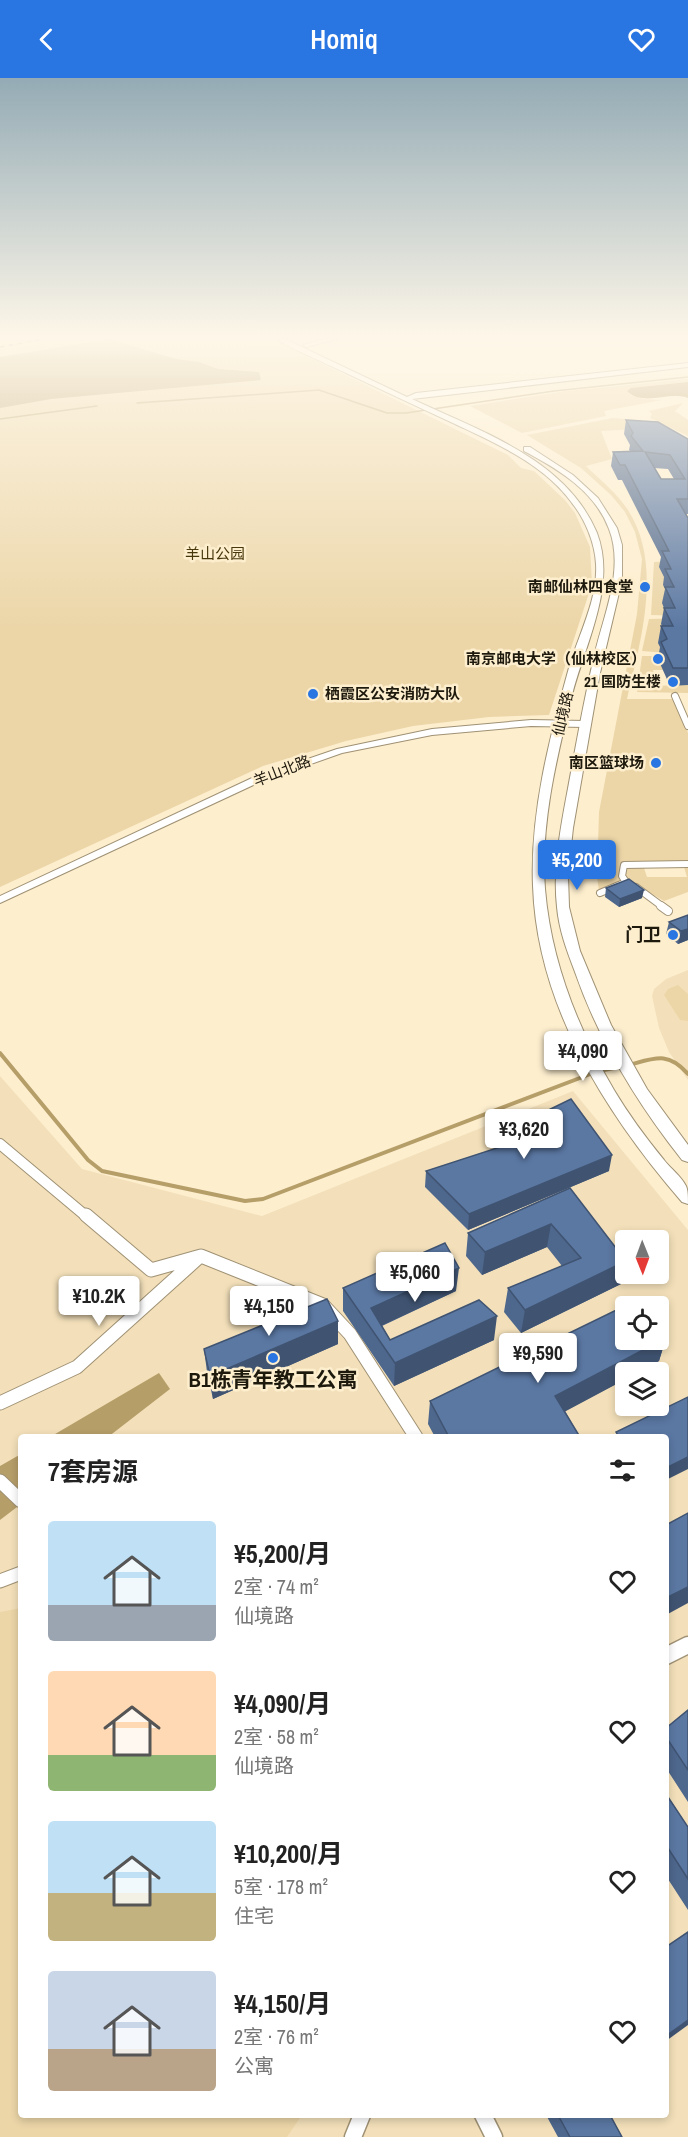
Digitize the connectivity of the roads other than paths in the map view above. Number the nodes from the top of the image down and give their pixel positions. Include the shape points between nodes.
1 (484, 435) edge
2 (501, 435) edge
3 (675, 696) dead end
4 (560, 722) junction
5 (585, 724) junction
6 (688, 726) edge
7 (688, 864) edge
8 (626, 882) junction
9 (600, 893) dead end
10 (0, 900) edge
11 (668, 911) dead end
12 (3, 1150) edge
13 (688, 1156) edge
14 (688, 1198) edge
15 (201, 1256) junction
16 (0, 1403) edge
17 (414, 1434) edge
18 (0, 1480) edge
19 (18, 1498) edge
20 (18, 1574) edge
21 (0, 1581) edge
22 (688, 1645) edge
23 (669, 1654) edge
24 (361, 2118) edge
25 (484, 2118) edge
26 (353, 2137) edge
27 (494, 2137) edge

1 - 4 main road, 仙境路 via 535,465 569,495 586,519 595,545 600,572
2 - 5 main road, 仙境路 via 563,470 593,496 618,545 618,576
3 - 6 street
4 - 5 street, 羊山北路
4 - 10 street, 羊山北路 via 432,732 329,754 256,780
4 - 14 main road, 仙境路 via 540,848 539,889 550,953 588,1059 636,1137
5 - 13 main road, 仙境路 via 564,846 563,909 580,968 617,1054 656,1117
7 - 8 street via 624,865 622,876
8 - 9 street
8 - 11 street
12 - 15 street via 150,1270
15 - 16 street via 77,1367
15 - 17 street via 322,1305 350,1334
18 - 19 street
20 - 21 street
22 - 23 street
24 - 26 street
25 - 27 street

